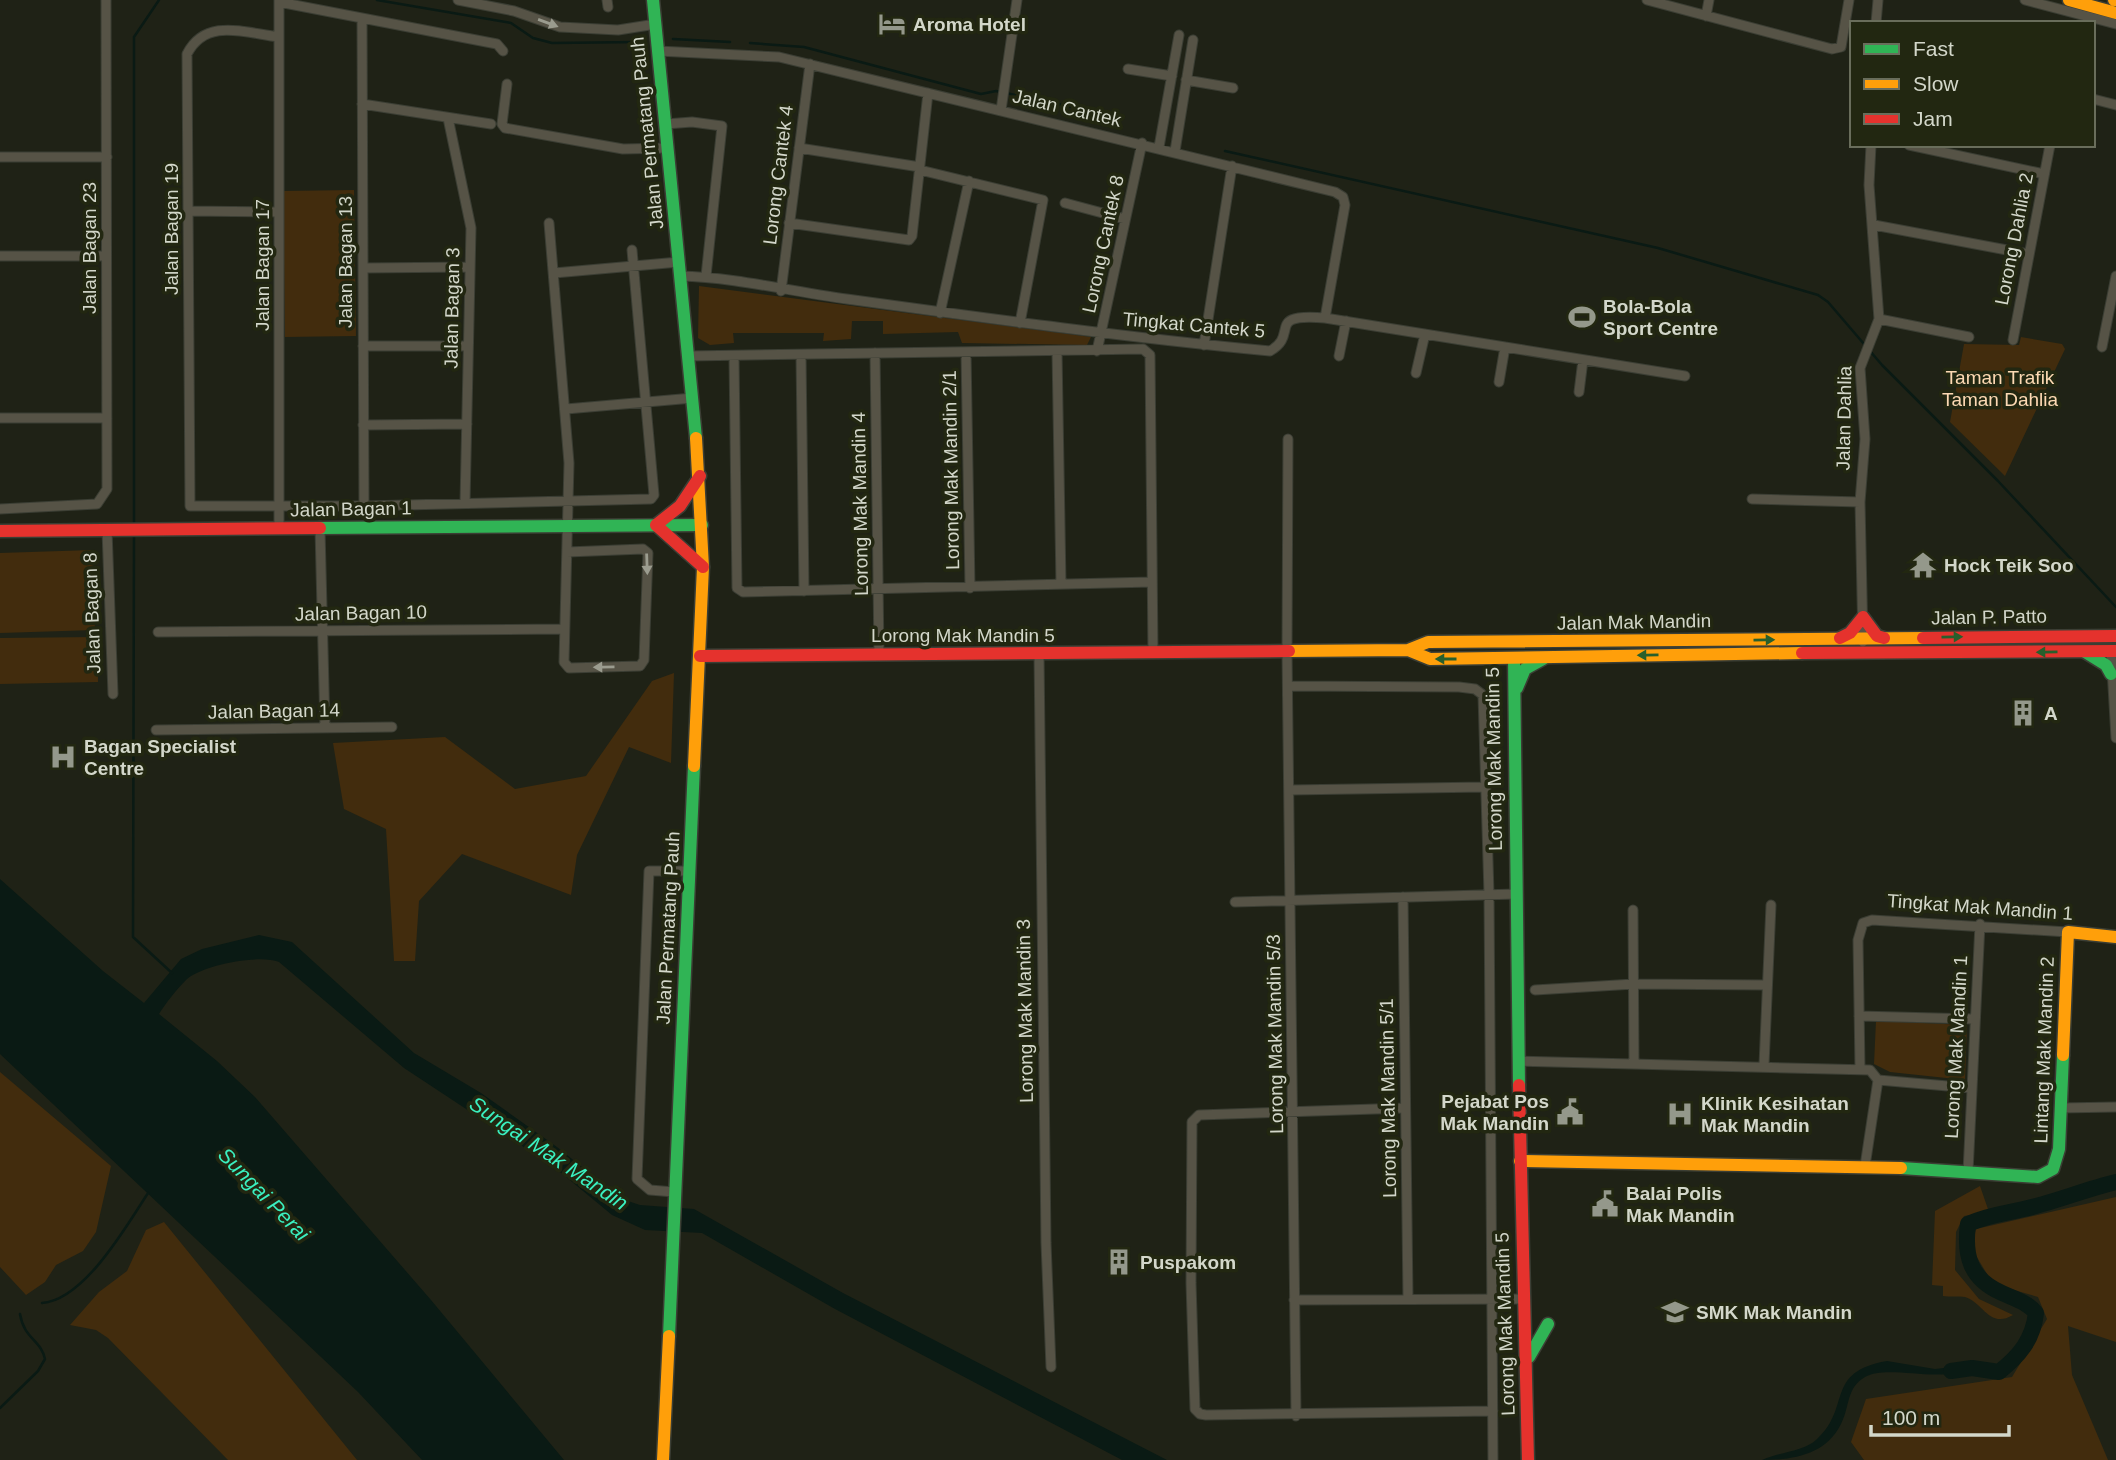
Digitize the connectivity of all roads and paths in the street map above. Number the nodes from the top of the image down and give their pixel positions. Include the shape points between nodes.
1 (106, 0) edge
2 (458, 0) edge
3 (653, 0) edge
4 (1017, 0) edge
5 (1647, 0) edge
6 (1709, 0) edge
7 (1878, 0) edge
8 (2025, 0) edge
9 (2068, 0) edge
10 (279, 1) edge
11 (1848, 3) edge
12 (2116, 13) edge
13 (1706, 16) junction
14 (362, 18) junction
15 (1876, 21) edge
16 (2116, 24) edge
17 (656, 27) junction
18 (1179, 35) dead end
19 (279, 37) junction
20 (1193, 40) dead end
21 (658, 50) junction
22 (503, 51) dead end
23 (810, 64) junction
24 (1128, 69) dead end
25 (1172, 76) junction
26 (1186, 80) junction
27 (507, 85) dead end
28 (1233, 88) dead end
29 (928, 93) junction
30 (2095, 100) edge
31 (362, 104) junction
32 (2116, 105) edge
33 (1002, 106) junction
34 (448, 118) junction
35 (491, 124) dead end
36 (666, 124) junction
37 (1142, 143) junction
38 (1159, 147) junction
39 (1871, 147) edge
40 (1918, 147) edge
41 (2050, 147) edge
42 (668, 148) junction
43 (799, 148) junction
44 (1175, 151) junction
45 (0, 157) edge
46 (107, 157) junction
47 (1232, 166) junction
48 (920, 168) junction
49 (2045, 174) junction
50 (969, 181) junction
51 (1065, 203) dead end
52 (188, 211) junction
53 (279, 212) junction
54 (1125, 219) junction
55 (549, 223) dead end
56 (789, 223) junction
57 (1874, 225) junction
58 (632, 250) dead end
59 (2028, 254) junction
60 (0, 256) edge
61 (106, 256) junction
62 (634, 266) junction
63 (470, 267) junction
64 (362, 268) junction
65 (680, 269) junction
66 (554, 273) junction
67 (2116, 275) edge
68 (706, 276) junction
69 (780, 291) junction
70 (940, 313) junction
71 (1325, 318) junction
72 (1879, 318) junction
73 (1346, 321) junction
74 (2111, 322) edge
75 (1020, 323) junction
76 (1425, 334) junction
77 (1102, 335) junction
78 (1969, 337) dead end
79 (2013, 340) dead end
80 (1204, 345) junction
81 (363, 346) junction
82 (468, 346) junction
83 (1504, 347) junction
84 (2102, 347) dead end
85 (1056, 351) junction
86 (1097, 351) junction
87 (966, 352) junction
88 (875, 353) junction
89 (801, 355) junction
90 (688, 356) junction
91 (734, 356) junction
92 (1339, 356) dead end
93 (1583, 360) junction
94 (1416, 373) dead end
95 (1685, 376) dead end
96 (1499, 382) dead end
97 (1579, 393) dead end
98 (692, 398) junction
99 (647, 402) junction
100 (566, 408) junction
101 (0, 418) edge
102 (107, 418) junction
103 (467, 424) junction
104 (363, 425) junction
105 (1288, 439) dead end
106 (700, 476) junction
107 (651, 499) joint
108 (1752, 499) dead end
109 (569, 501) junction
110 (1860, 502) junction
111 (465, 503) junction
112 (190, 506) joint
113 (279, 506) junction
114 (364, 506) junction
115 (0, 509) edge
116 (656, 525) junction
117 (702, 525) junction
118 (569, 526) junction
119 (279, 529) junction
120 (320, 529) junction
121 (112, 530) junction
122 (0, 531) edge
123 (567, 552) junction
124 (703, 567) junction
125 (1152, 582) junction
126 (1061, 584) junction
127 (970, 588) junction
128 (878, 590) junction
129 (804, 591) junction
130 (1863, 617) junction
131 (564, 629) junction
132 (323, 631) junction
133 (158, 632) dead end
134 (2116, 636) edge
135 (1863, 638) junction
136 (1884, 638) junction
137 (1838, 639) junction
138 (1486, 641) junction
139 (1544, 643) junction
140 (1408, 650) junction
141 (1287, 651) junction
142 (2113, 651) edge
143 (2085, 652) junction
144 (1153, 653) junction
145 (1039, 654) junction
146 (1864, 654) junction
147 (879, 655) junction
148 (700, 656) junction
149 (1546, 657) junction
150 (1486, 659) junction
151 (1514, 659) junction
152 (2111, 674) junction
153 (1288, 686) junction
154 (113, 694) dead end
155 (1513, 706) junction
156 (392, 727) dead end
157 (325, 728) junction
158 (156, 730) dead end
159 (2116, 738) edge
160 (1485, 787) junction
161 (1289, 790) junction
162 (690, 871) junction
163 (1489, 894) junction
164 (1516, 894) junction
165 (1403, 897) junction
166 (1291, 900) junction
167 (1235, 902) dead end
168 (1771, 905) dead end
169 (1633, 911) dead end
170 (1980, 924) junction
171 (2068, 932) junction
172 (2114, 937) edge
173 (1634, 985) junction
174 (1767, 985) junction
175 (1535, 990) dead end
176 (1859, 1016) junction
177 (1974, 1019) junction
178 (1518, 1061) junction
179 (1634, 1063) junction
180 (1764, 1065) junction
181 (1860, 1069) junction
182 (1878, 1080) junction
183 (1971, 1088) junction
184 (2116, 1107) edge
185 (1405, 1108) junction
186 (2060, 1108) junction
187 (1293, 1110) junction
188 (1520, 1161) junction
189 (1865, 1166) junction
190 (1968, 1172) junction
191 (674, 1192) junction
192 (1408, 1299) junction
193 (1294, 1300) junction
194 (1492, 1300) junction
195 (1522, 1300) junction
196 (1548, 1324) dead end
197 (1528, 1362) junction
198 (1051, 1367) dead end
199 (1493, 1411) junction
200 (1296, 1416) junction
201 (663, 1460) edge
202 (1493, 1460) edge
203 (1528, 1460) edge

1 - 46 street, Jalan Bagan 23
2 -> 17 street via 514,11 560,27
3 - 17 street, Jalan Permatang Pauh
4 - 33 street
5 - 13 street
6 - 13 street
7 - 15 street
8 - 16 street
9 - 12 street
10 - 14 street
10 - 19 street, Jalan Bagan 17
11 - 13 street via 1838,49
14 - 22 street via 497,44
14 - 31 street, Jalan Bagan 13
17 - 21 street, Jalan Permatang Pauh
18 - 25 street
19 - 52 street, Jalan Bagan 19 via 214,29 201,35 187,54
19 - 53 street, Jalan Bagan 17
20 - 26 street
21 - 23 street, Jalan Cantek via 779,57
21 - 36 street, Jalan Permatang Pauh
23 - 29 street, Jalan Cantek
23 - 43 street, Lorong Cantek 4
24 - 25 street
25 - 38 street
26 - 28 street
26 - 44 street
27 - 42 street via 505,128 623,149
29 - 33 street, Jalan Cantek
29 - 48 street
30 - 32 street
31 - 34 street
31 - 64 street, Jalan Bagan 13
33 - 37 street, Jalan Cantek
34 - 35 street
34 - 63 street, Jalan Bagan 3 via 470,214
36 - 42 street, Jalan Permatang Pauh
36 - 68 street via 718,124 722,129
37 - 38 street, Jalan Cantek
37 - 54 street, Lorong Cantek 8
38 - 44 street, Jalan Cantek
39 - 57 street, Jalan Dahlia
40 - 49 street
41 - 49 street, Lorong Dahlia 2
42 - 65 street, Jalan Permatang Pauh
43 - 48 street
43 - 56 street, Lorong Cantek 4
44 - 47 street, Jalan Cantek
45 - 46 street
46 - 61 street, Jalan Bagan 23
47 - 71 street, Jalan Cantek via 1343,197 1344,217
47 - 80 street
48 - 50 street
48 - 56 street via 909,240
49 - 59 street, Lorong Dahlia 2
50 - 70 street
50 - 75 street via 1043,200
51 - 54 street
52 - 53 street
52 - 112 street, Jalan Bagan 19
53 - 113 street, Jalan Bagan 17
54 - 77 street, Lorong Cantek 8
55 - 66 street
56 - 69 street, Lorong Cantek 4
57 - 59 street
57 - 72 street, Jalan Dahlia
58 - 62 street, Jalan Permatang Pauh
59 - 79 street, Lorong Dahlia 2
60 - 61 street
61 - 102 street, Jalan Bagan 23
62 - 65 street
62 - 66 street
62 - 99 street, Jalan Permatang Pauh
63 - 64 street
63 - 82 street, Jalan Bagan 3
64 - 81 street, Jalan Bagan 13
65 - 68 street, Tingkat Cantek 5
65 - 90 street, Jalan Permatang Pauh
66 - 100 street
67 - 74 street
68 - 69 street, Tingkat Cantek 5
69 - 70 street, Tingkat Cantek 5
70 - 75 street, Tingkat Cantek 5
71 - 73 street, Tingkat Cantek 5
71 - 80 street, Tingkat Cantek 5 via 1298,316 1288,322 1278,347 1270,351
72 - 78 street
72 - 110 street, Jalan Dahlia via 1862,359 1865,439
73 - 76 street, Tingkat Cantek 5
73 - 92 street
74 - 84 street
75 - 77 street, Tingkat Cantek 5
76 - 83 street, Tingkat Cantek 5
76 - 94 street
77 - 80 street, Tingkat Cantek 5
77 - 86 street, Lorong Cantek 8
81 - 82 street
81 - 104 street, Jalan Bagan 13
82 - 103 street, Jalan Bagan 3
83 - 93 street, Tingkat Cantek 5
83 - 96 street
85 - 86 street
85 - 87 street
85 - 126 street
86 - 125 street via 1143,349 1150,355
87 - 88 street
87 - 127 street, Lorong Mak Mandin 2/1
88 - 89 street
88 - 128 street, Lorong Mak Mandin 4
89 - 91 street
89 - 129 street
90 - 91 street
90 - 98 street, Jalan Permatang Pauh
91 - 129 street via 737,587 743,592
93 - 95 street, Tingkat Cantek 5
93 - 97 street
98 - 99 street
98 - 106 street, Jalan Permatang Pauh
99 - 100 street
99 - 107 street, Jalan Permatang Pauh
100 - 109 street
101 - 102 street
102 - 115 street, Jalan Bagan 23 via 105,496 97,504
103 - 104 street
103 - 111 street, Jalan Bagan 3
104 - 114 street, Jalan Bagan 13
105 - 141 street
106 - 116 street via 680,506
106 - 117 street, Jalan Permatang Pauh
107 - 109 street, Jalan Bagan 1
108 - 110 street
109 - 111 street, Jalan Bagan 1
109 - 118 street
110 - 130 street, Jalan Dahlia
111 - 114 street, Jalan Bagan 1
112 - 113 street, Jalan Bagan 1
113 - 114 street, Jalan Bagan 1
113 - 119 street, Jalan Bagan 17
116 - 117 street, Jalan Bagan 1
116 - 118 street, Jalan Bagan 1
116 - 124 street
117 - 124 street, Jalan Permatang Pauh
118 - 120 street, Jalan Bagan 1
118 - 123 street
119 - 120 street, Jalan Bagan 1
119 - 121 street, Jalan Bagan 1
120 - 132 street
121 - 122 street, Jalan Bagan 1
121 - 154 street, Jalan Bagan 8
123 - 131 street
123 -> 131 street via 643,549 648,553 644,660 640,666 569,668 564,662
124 - 148 street, Jalan Permatang Pauh
125 - 126 street
125 - 144 street
126 - 127 street
127 - 128 street
128 - 129 street
128 - 147 street, Lorong Mak Mandin 4
130 - 135 street, Jalan Dahlia
130 - 136 street via 1877,636
130 - 137 street via 1850,634
131 - 132 street, Jalan Bagan 10
132 - 133 street, Jalan Bagan 10
132 - 157 street
136 -> 134 street, Jalan P. Patto
135 - 136 street, Jalan P. Patto
135 - 137 street, Jalan Mak Mandin
135 - 146 street, Jalan Dahlia
139 -> 137 street, Jalan Mak Mandin
138 - 139 street, Jalan Mak Mandin
138 - 140 street, Jalan Mak Mandin via 1428,642
138 - 151 street
139 - 151 street via 1530,645
140 - 141 street, Lorong Mak Mandin 5
150 -> 140 street, Lorong Mak Mandin 5 via 1430,659
141 - 144 street, Lorong Mak Mandin 5
141 - 153 street, Lorong Mak Mandin 5/3
142 - 143 street, Jalan P. Patto
142 - 152 street
143 -> 146 street, Jalan P. Patto
143 - 152 street via 2106,665
144 - 145 street, Lorong Mak Mandin 5
145 - 147 street, Lorong Mak Mandin 5
145 - 198 street, Lorong Mak Mandin 3
146 -> 149 street, Jalan Mak Mandin
147 - 148 street, Lorong Mak Mandin 5
148 - 162 street, Jalan Permatang Pauh
149 - 151 street, Jalan Mak Mandin
149 - 155 street via 1525,669
150 - 151 street, Lorong Mak Mandin 5
150 - 155 street via 1504,669
151 - 155 street, Lorong Mak Mandin 5
152 - 159 street
153 - 160 street via 1475,690 1483,695 1485,704
153 - 161 street, Lorong Mak Mandin 5/3
155 - 164 street, Lorong Mak Mandin 5
156 - 157 street, Jalan Bagan 14
157 - 158 street, Jalan Bagan 14
160 - 161 street
160 - 163 street
161 - 166 street, Lorong Mak Mandin 5/3
162 - 191 street, Jalan Permatang Pauh
162 - 191 street via 649,871 637,1178 650,1190
163 - 164 street
163 - 165 street
163 - 194 street
164 - 178 street, Lorong Mak Mandin 5
165 - 166 street
165 - 185 street, Lorong Mak Mandin 5/1
166 - 167 street
166 - 187 street, Lorong Mak Mandin 5/3
168 - 174 street
169 - 173 street
170 - 171 street, Tingkat Mak Mandin 1
170 - 176 street, Tingkat Mak Mandin 1 via 1872,919 1863,923 1858,940
170 - 177 street, Lorong Mak Mandin 1
171 - 172 street, Tingkat Mak Mandin 1
171 - 186 street, Lintang Mak Mandin 2
173 - 174 street
173 - 175 street
173 - 179 street
174 - 180 street
176 - 177 street
176 - 181 street, Tingkat Mak Mandin 1
177 - 183 street, Lorong Mak Mandin 1
178 - 179 street
178 - 188 street, Lorong Mak Mandin 5
179 - 180 street
180 - 181 street
181 - 182 street via 1870,1070
182 - 183 street
182 - 189 street
183 - 190 street, Lorong Mak Mandin 1
184 - 186 street
185 - 187 street
185 - 192 street, Lorong Mak Mandin 5/1
186 - 190 street, Lintang Mak Mandin 2 via 2059,1149 2053,1169 2038,1177
187 - 193 street, Lorong Mak Mandin 5/3
187 - 200 street via 1199,1115 1192,1122 1191,1283 1195,1409 1206,1415
188 - 189 street
188 - 195 street, Lorong Mak Mandin 5
189 - 190 street
191 - 201 street, Jalan Permatang Pauh
192 - 193 street
192 - 194 street
193 - 200 street, Lorong Mak Mandin 5/3
194 - 195 street
194 - 199 street
195 - 197 street, Lorong Mak Mandin 5
196 - 197 street
197 - 203 street, Lorong Mak Mandin 5
199 - 200 street
199 - 202 street

